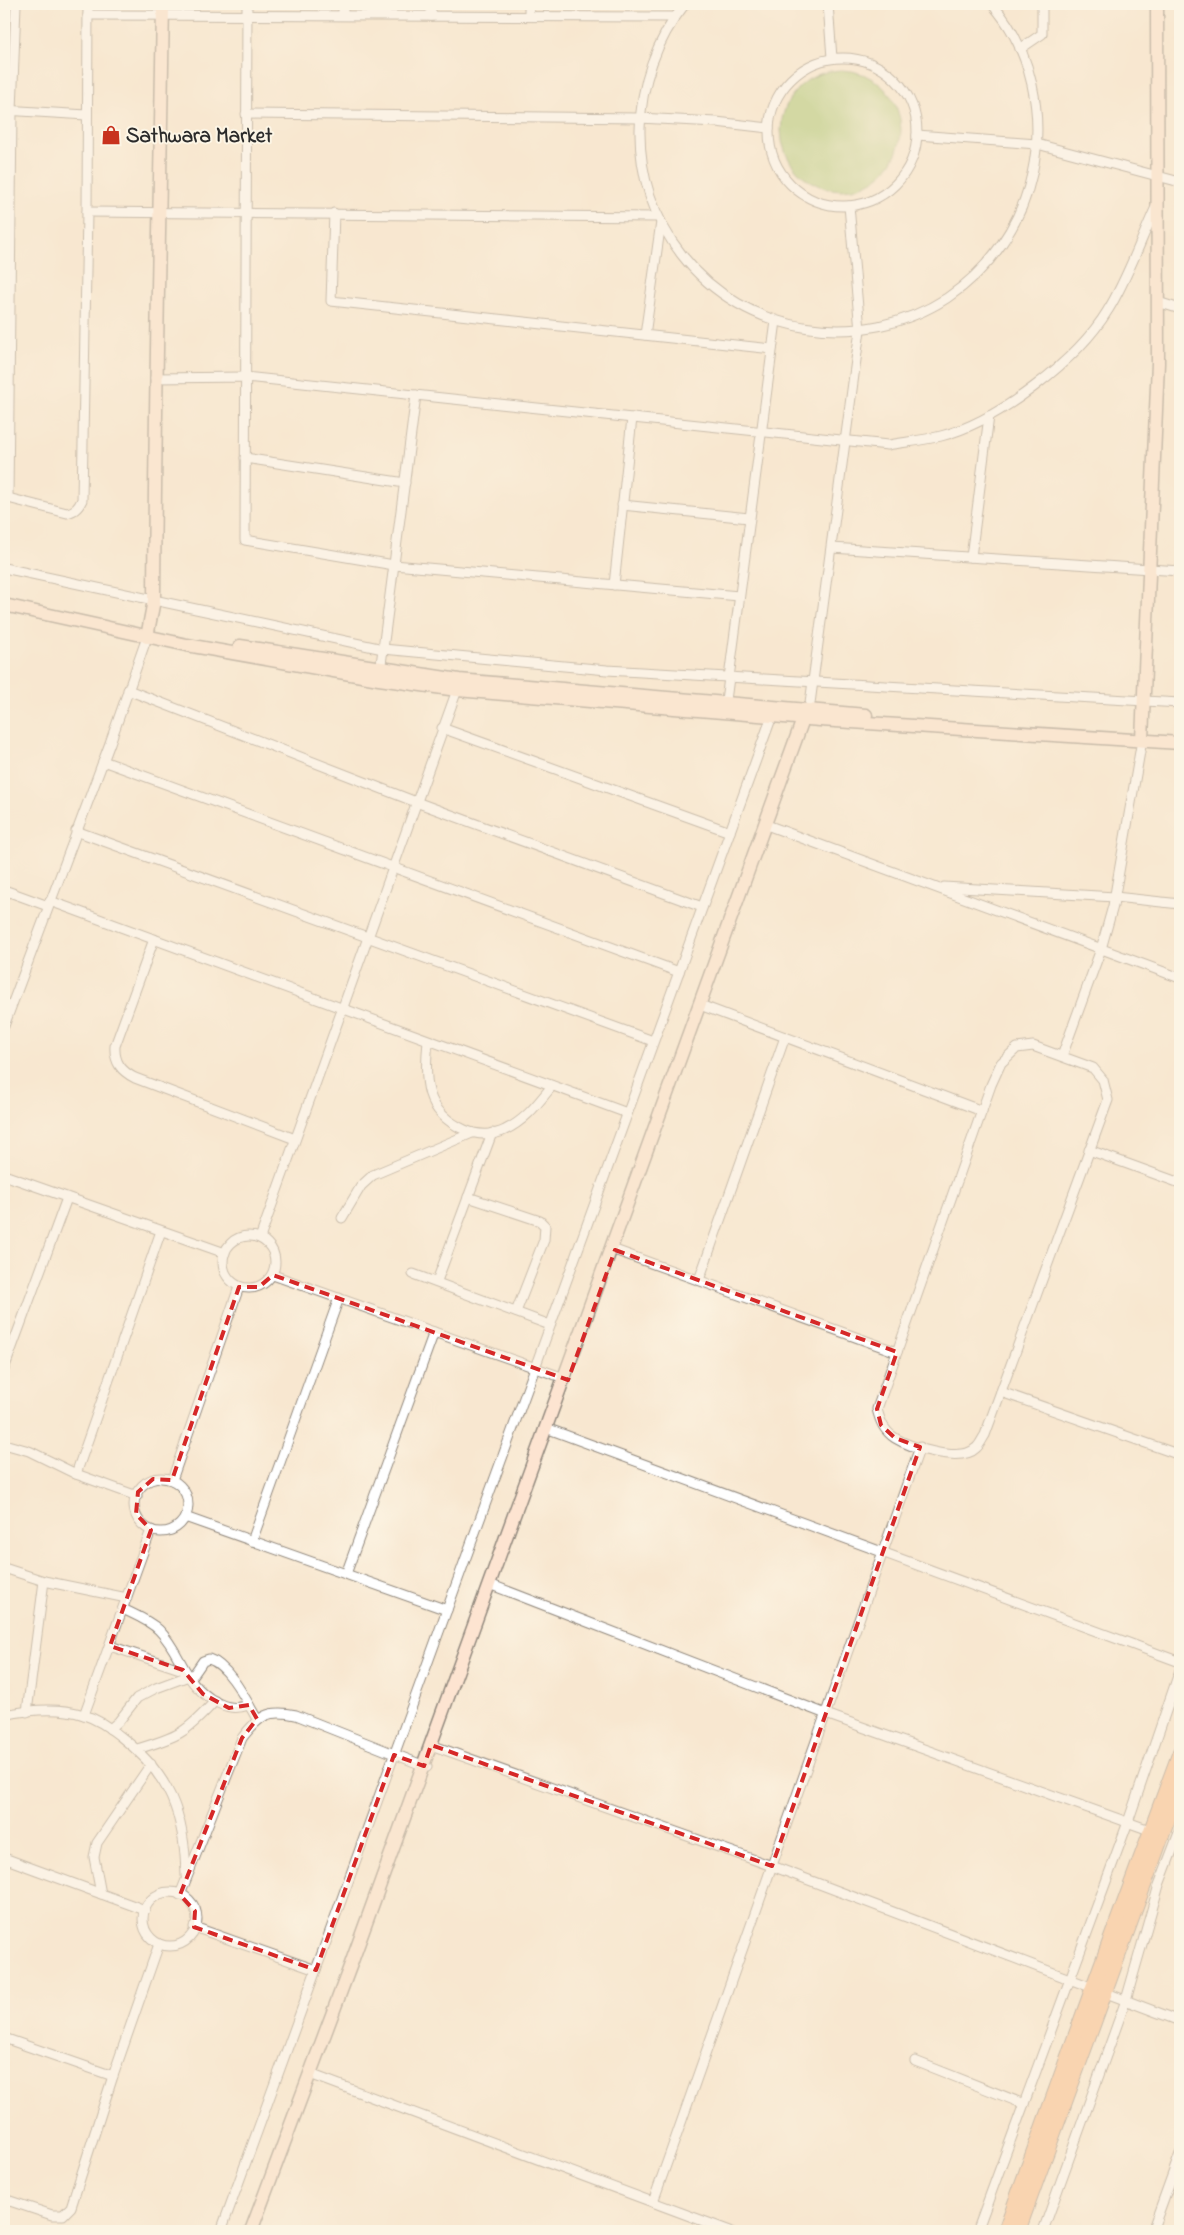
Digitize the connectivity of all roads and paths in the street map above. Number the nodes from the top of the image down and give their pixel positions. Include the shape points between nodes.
1 (16, 4) edge
2 (88, 4) edge
3 (247, 4) edge
4 (344, 4) edge
5 (432, 4) edge
6 (529, 4) edge
7 (685, 4) edge
8 (828, 4) edge
9 (992, 4) edge
10 (1042, 4) edge
11 (1157, 4) edge
12 (163, 9) edge
13 (88, 15) junction
14 (247, 15) junction
15 (343, 15) junction
16 (431, 16) junction
17 (529, 16) junction
18 (675, 17) junction
19 (1020, 49) junction
20 (832, 58) junction
21 (8, 111) edge
22 (246, 114) junction
23 (88, 115) junction
24 (639, 118) junction
25 (769, 128) junction
26 (917, 135) junction
27 (1037, 144) junction
28 (1158, 175) junction
29 (1180, 182) edge
30 (1158, 203) junction
31 (849, 206) junction
32 (87, 212) junction
33 (160, 212) junction
34 (246, 212) junction
35 (334, 213) junction
36 (659, 220) junction
37 (1158, 302) junction
38 (1180, 309) edge
39 (776, 322) junction
40 (860, 330) junction
41 (645, 335) junction
42 (772, 349) junction
43 (246, 377) junction
44 (155, 378) junction
45 (416, 395) junction
46 (988, 416) junction
47 (632, 418) junction
48 (761, 432) junction
49 (846, 441) junction
50 (245, 458) junction
51 (405, 483) junction
52 (6, 497) edge
53 (622, 505) junction
54 (749, 518) junction
55 (832, 548) junction
56 (972, 557) junction
57 (394, 565) junction
58 (4, 568) edge
59 (1149, 569) junction
60 (1180, 571) edge
61 (614, 584) junction
62 (739, 596) junction
63 (4, 597) edge
64 (154, 600) junction
65 (4, 605) edge
66 (148, 633) junction
67 (383, 649) junction
68 (380, 674) junction
69 (728, 676) junction
70 (815, 681) junction
71 (128, 690) junction
72 (457, 690) junction
73 (1144, 701) junction
74 (1180, 703) edge
75 (725, 707) junction
76 (807, 713) junction
77 (772, 716) junction
78 (442, 728) junction
79 (1180, 735) edge
80 (1142, 736) junction
81 (1180, 742) edge
82 (103, 760) junction
83 (416, 802) junction
84 (767, 825) junction
85 (76, 831) junction
86 (730, 832) junction
87 (393, 867) junction
88 (934, 887) junction
89 (4, 890) edge
90 (1115, 897) junction
91 (49, 904) junction
92 (1180, 904) edge
93 (702, 907) junction
94 (368, 936) junction
95 (154, 939) junction
96 (1101, 949) junction
97 (679, 972) junction
98 (1180, 978) edge
99 (702, 1006) junction
100 (342, 1009) junction
101 (4, 1026) edge
102 (784, 1037) junction
103 (428, 1041) junction
104 (653, 1041) junction
105 (1062, 1056) junction
106 (552, 1086) junction
107 (982, 1111) junction
108 (627, 1113) junction
109 (472, 1133) junction
110 (492, 1133) junction
111 (295, 1139) junction
112 (1089, 1150) junction
113 (4, 1175) edge
114 (1180, 1183) edge
115 (468, 1196) junction
116 (67, 1198) junction
117 (342, 1218) dead end
118 (161, 1231) junction
119 (260, 1238) junction
120 (613, 1249) junction
121 (225, 1253) junction
122 (413, 1274) dead end
123 (273, 1275) junction
124 (699, 1280) junction
125 (437, 1281) junction
126 (239, 1287) junction
127 (339, 1298) junction
128 (516, 1312) junction
129 (550, 1325) junction
130 (434, 1332) junction
131 (897, 1352) junction
132 (534, 1368) junction
133 (4, 1369) edge
134 (566, 1379) junction
135 (1001, 1392) junction
136 (548, 1428) junction
137 (4, 1444) edge
138 (920, 1448) junction
139 (1180, 1455) edge
140 (76, 1474) junction
141 (172, 1480) junction
142 (137, 1496) junction
143 (185, 1517) junction
144 (151, 1530) junction
145 (252, 1541) junction
146 (884, 1551) junction
147 (4, 1568) edge
148 (346, 1574) junction
149 (44, 1581) junction
150 (491, 1585) junction
151 (127, 1598) junction
152 (123, 1609) junction
153 (446, 1610) junction
154 (110, 1646) junction
155 (1180, 1662) edge
156 (1180, 1670) edge
157 (185, 1673) junction
158 (215, 1701) junction
159 (249, 1705) junction
160 (27, 1712) junction
161 (826, 1714) junction
162 (4, 1715) edge
163 (84, 1715) junction
164 (256, 1719) junction
165 (110, 1729) junction
166 (433, 1746) junction
167 (137, 1749) junction
168 (394, 1755) junction
169 (1179, 1758) edge
170 (151, 1764) junction
171 (425, 1766) junction
172 (1180, 1786) edge
173 (1128, 1822) junction
174 (1180, 1830) edge
175 (1157, 1833) junction
176 (4, 1858) edge
177 (772, 1866) junction
178 (186, 1880) junction
179 (101, 1894) junction
180 (180, 1895) junction
181 (145, 1910) junction
182 (194, 1927) junction
183 (159, 1944) junction
184 (316, 1970) junction
185 (1070, 1978) junction
186 (1099, 1989) junction
187 (1126, 2000) junction
188 (1180, 2022) edge
189 (4, 2038) edge
190 (915, 2061) dead end
191 (113, 2076) junction
192 (313, 2076) junction
193 (1024, 2104) junction
194 (1180, 2154) edge
195 (4, 2198) edge
196 (653, 2202) junction
197 (221, 2231) edge
198 (251, 2231) edge
199 (257, 2231) edge
200 (730, 2231) edge
201 (977, 2231) edge
202 (1010, 2231) edge
203 (1042, 2231) edge
204 (1152, 2231) edge

1 - 21 street
2 - 13 street
3 - 14 street
4 - 15 street
5 - 16 street
6 - 17 street
7 - 18 street
8 - 20 street
9 - 19 street
10 - 19 street via 1042,34
11 - 28 street
12 - 13 street
12 - 14 street
12 - 33 street
13 - 23 street
14 - 15 street
14 - 22 street
15 - 16 street
16 - 17 street
17 - 18 street
18 - 24 street via 653,59
19 - 27 street via 1031,80
20 - 25 street via 802,69 788,82 776,99
20 - 26 street via 858,58 873,63 897,80 914,108
21 - 23 street
21 - 52 street
22 - 24 street
22 - 34 street
23 - 32 street
24 - 25 street
24 - 36 street via 644,179
25 - 31 street via 774,159 788,182 817,201
26 - 27 street
26 - 31 street via 910,164 893,187 869,202
27 - 28 street
27 - 40 street via 1028,192 1013,227 987,264 963,287 931,308 891,324
28 - 29 street
28 - 30 street
30 - 37 street
30 - 46 street via 1109,310 1084,342 1051,372
31 - 40 street
32 - 33 street
32 - 52 street via 82,500 78,507 67,513
33 - 34 street
33 - 44 street
34 - 35 street
34 - 43 street
35 - 36 street
35 - 41 street via 331,301
36 - 39 street via 682,256 706,281 737,304
36 - 41 street
37 - 38 street
37 - 59 street
39 - 40 street via 815,330
39 - 42 street
40 - 49 street
41 - 42 street
42 - 48 street
43 - 44 street
43 - 45 street
43 - 50 street
44 - 64 street
45 - 47 street
45 - 51 street
46 - 49 street via 942,436 897,444
46 - 56 street
47 - 48 street
47 - 53 street
48 - 49 street
48 - 54 street
49 - 55 street
50 - 51 street
50 - 57 street via 245,540
51 - 57 street
53 - 54 street
53 - 61 street
54 - 62 street
55 - 56 street
55 - 70 street
56 - 59 street
57 - 61 street
57 - 67 street
58 - 64 street
59 - 60 street
59 - 73 street
61 - 62 street
62 - 69 street
63 - 66 street
64 - 66 street
64 - 67 street
65 - 66 street
66 - 68 street
66 - 71 street
67 - 68 street
67 - 69 street via 607,670
68 - 72 street
68 - 75 street
69 - 70 street
69 - 75 street
70 - 73 street
70 - 76 street
71 - 82 street
71 - 83 street
72 - 75 street
72 - 78 street
73 - 74 street
73 - 80 street
75 - 76 street
75 - 77 street
76 - 77 street
76 - 80 street
76 - 84 street
77 - 86 street
78 - 83 street
78 - 86 street
79 - 80 street
80 - 81 street
80 - 90 street
82 - 85 street
82 - 87 street
83 - 87 street
83 - 93 street
84 - 88 street
84 - 99 street
85 - 91 street
85 - 94 street
86 - 93 street
87 - 94 street
87 - 97 street
88 - 90 street
88 - 96 street
89 - 91 street
90 - 92 street
90 - 96 street
91 - 95 street
91 - 101 street
93 - 97 street
94 - 100 street
94 - 104 street
95 - 100 street
95 - 111 street via 115,1046 118,1064 135,1078
96 - 98 street
96 - 105 street
97 - 104 street
99 - 102 street
99 - 120 street
100 - 103 street
100 - 111 street
102 - 107 street
102 - 124 street
103 - 106 street
103 - 109 street via 424,1073 433,1104 449,1123
104 - 108 street
105 - 107 street via 1033,1046 1017,1048 1001,1063
105 - 112 street via 1093,1068 1103,1080 1108,1100
106 - 108 street
106 - 110 street via 527,1116 504,1132
107 - 131 street
108 - 129 street
109 - 110 street
109 - 117 street via 373,1175 361,1186
110 - 115 street
111 - 119 street
112 - 114 street
112 - 135 street
113 - 116 street
115 - 125 street
115 - 128 street via 540,1220 545,1226 544,1240
116 - 118 street
116 - 133 street
118 - 121 street
118 - 140 street
119 - 121 street via 241,1237 231,1243
119 - 123 street via 275,1254
120 - 124 street
120 - 134 street
121 - 126 street via 222,1261 224,1271
122 - 125 street
123 - 126 street via 259,1288
123 - 127 street
124 - 131 street
125 - 128 street
126 - 141 street
127 - 130 street
127 - 145 street
128 - 129 street
129 - 132 street
130 - 132 street
130 - 148 street
131 - 138 street via 877,1409 881,1425 895,1438
132 - 134 street
132 - 153 street
134 - 136 street
135 - 138 street via 985,1435 976,1449 963,1455 943,1455
135 - 139 street
136 - 146 street
136 - 150 street
137 - 140 street via 29,1451
138 - 146 street
140 - 142 street
141 - 142 street via 153,1479 143,1485
141 - 143 street via 187,1496
142 - 144 street via 134,1504 136,1514
143 - 144 street via 171,1530
143 - 145 street
144 - 151 street
145 - 148 street
146 - 155 street
146 - 161 street
147 - 149 street
148 - 153 street
149 - 151 street
149 - 160 street
150 - 161 street
150 - 166 street
151 - 152 street
152 - 154 street
152 - 157 street via 158,1628
153 - 168 street
154 - 157 street
154 - 163 street
156 - 173 street
157 - 158 street via 203,1694
157 - 159 street via 194,1674 203,1661 213,1660
157 - 165 street via 137,1698
158 - 159 street via 234,1708
158 - 167 street via 185,1732
159 - 164 street
160 - 162 street
160 - 163 street
161 - 173 street
161 - 177 street
163 - 165 street
164 - 168 street via 273,1713 296,1715
164 - 178 street via 242,1738
165 - 167 street
166 - 171 street
166 - 177 street
167 - 170 street
168 - 171 street
168 - 184 street
169 - 175 main road
170 - 178 street via 175,1803 183,1830
170 - 179 street via 97,1842 94,1856
171 - 192 street
172 - 175 main road
173 - 175 street
173 - 185 street
174 - 187 street via 1159,1886
175 - 186 main road
176 - 179 street
177 - 185 street
177 - 196 street
178 - 180 street
179 - 181 street
180 - 181 street via 171,1892 161,1894 151,1900
180 - 182 street via 195,1911
181 - 183 street via 144,1928
182 - 183 street via 188,1939 180,1944
182 - 184 street
183 - 191 street
184 - 197 street
185 - 186 street
185 - 193 street
186 - 187 street
186 - 202 main road
187 - 188 street
187 - 203 street
189 - 191 street
190 - 193 street
191 - 195 street via 67,2213 52,2215
192 - 196 street
192 - 198 street
192 - 199 street
193 - 201 street
194 - 204 street
196 - 200 street

